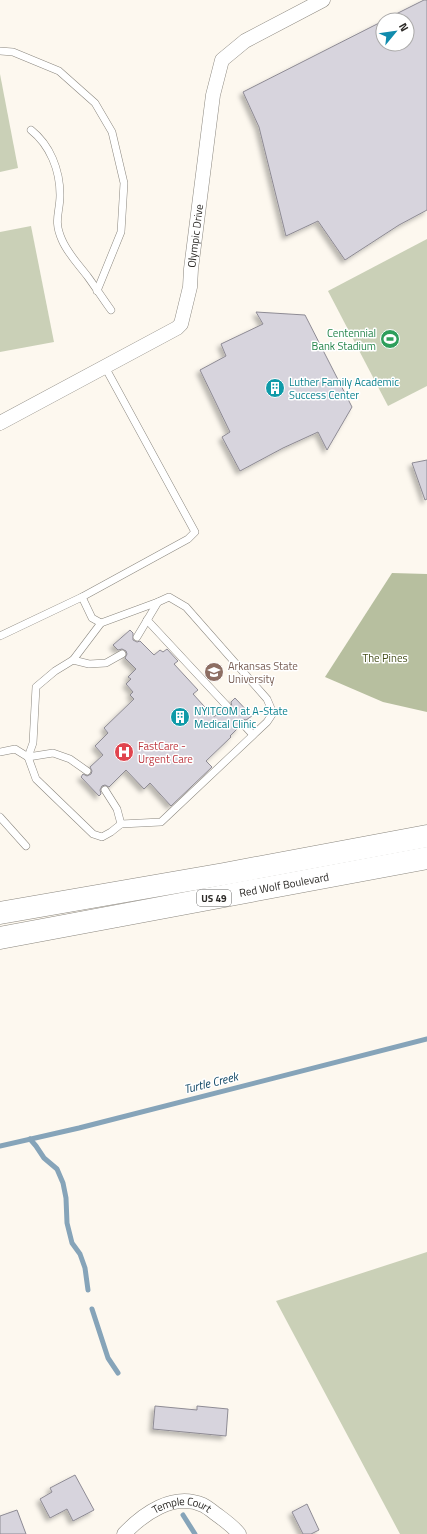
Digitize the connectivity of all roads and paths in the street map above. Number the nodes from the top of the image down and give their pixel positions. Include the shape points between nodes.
1 (323, 0) edge
2 (0, 51) edge
3 (31, 130) dead end
4 (97, 291) junction
5 (111, 310) dead end
6 (105, 367) junction
7 (0, 423) edge
8 (82, 597) junction
9 (158, 602) junction
10 (147, 620) junction
11 (101, 623) junction
12 (0, 636) edge
13 (137, 637) dead end
14 (122, 654) dead end
15 (73, 660) junction
16 (227, 706) dead end
17 (243, 724) dead end
18 (253, 735) junction
19 (0, 752) edge
20 (28, 757) junction
21 (86, 771) dead end
22 (105, 790) dead end
23 (0, 817) edge
24 (120, 824) junction
25 (427, 836) edge
26 (26, 846) dead end
27 (427, 858) edge
28 (0, 913) edge
29 (0, 938) edge
30 (124, 1534) edge
31 (239, 1534) edge

1 - 6 street, Olympic Drive via 245,41 222,60 213,95 190,287 181,324
2 - 4 lane via 13,52 59,72 95,103 112,132 124,183 121,232
3 - 4 lane via 46,145 57,169 60,195 56,220 62,240
4 - 5 lane
6 - 7 street, Olympic Drive
6 - 8 lane via 195,532 188,539
8 - 11 lane via 92,618
8 - 12 lane
9 - 10 lane
9 - 11 lane
9 - 18 lane via 169,597 186,607 267,699 274,713
10 - 13 lane
10 - 16 lane
11 - 15 lane
14 - 15 lane via 106,663 89,664
15 - 20 lane via 36,687 33,743
17 - 18 lane
18 - 24 lane via 161,822
19 - 20 lane via 15,749
20 - 21 lane via 54,753 70,759
20 - 24 lane via 36,779 93,834 102,837
22 - 24 lane via 117,809
23 - 26 lane
25 - 28 highway, Red Wolf Boulevard / US 49
27 - 29 highway, Red Wolf Boulevard / US 49
30 - 31 street, Temple Court via 145,1515 161,1506 180,1502 203,1506 228,1522

